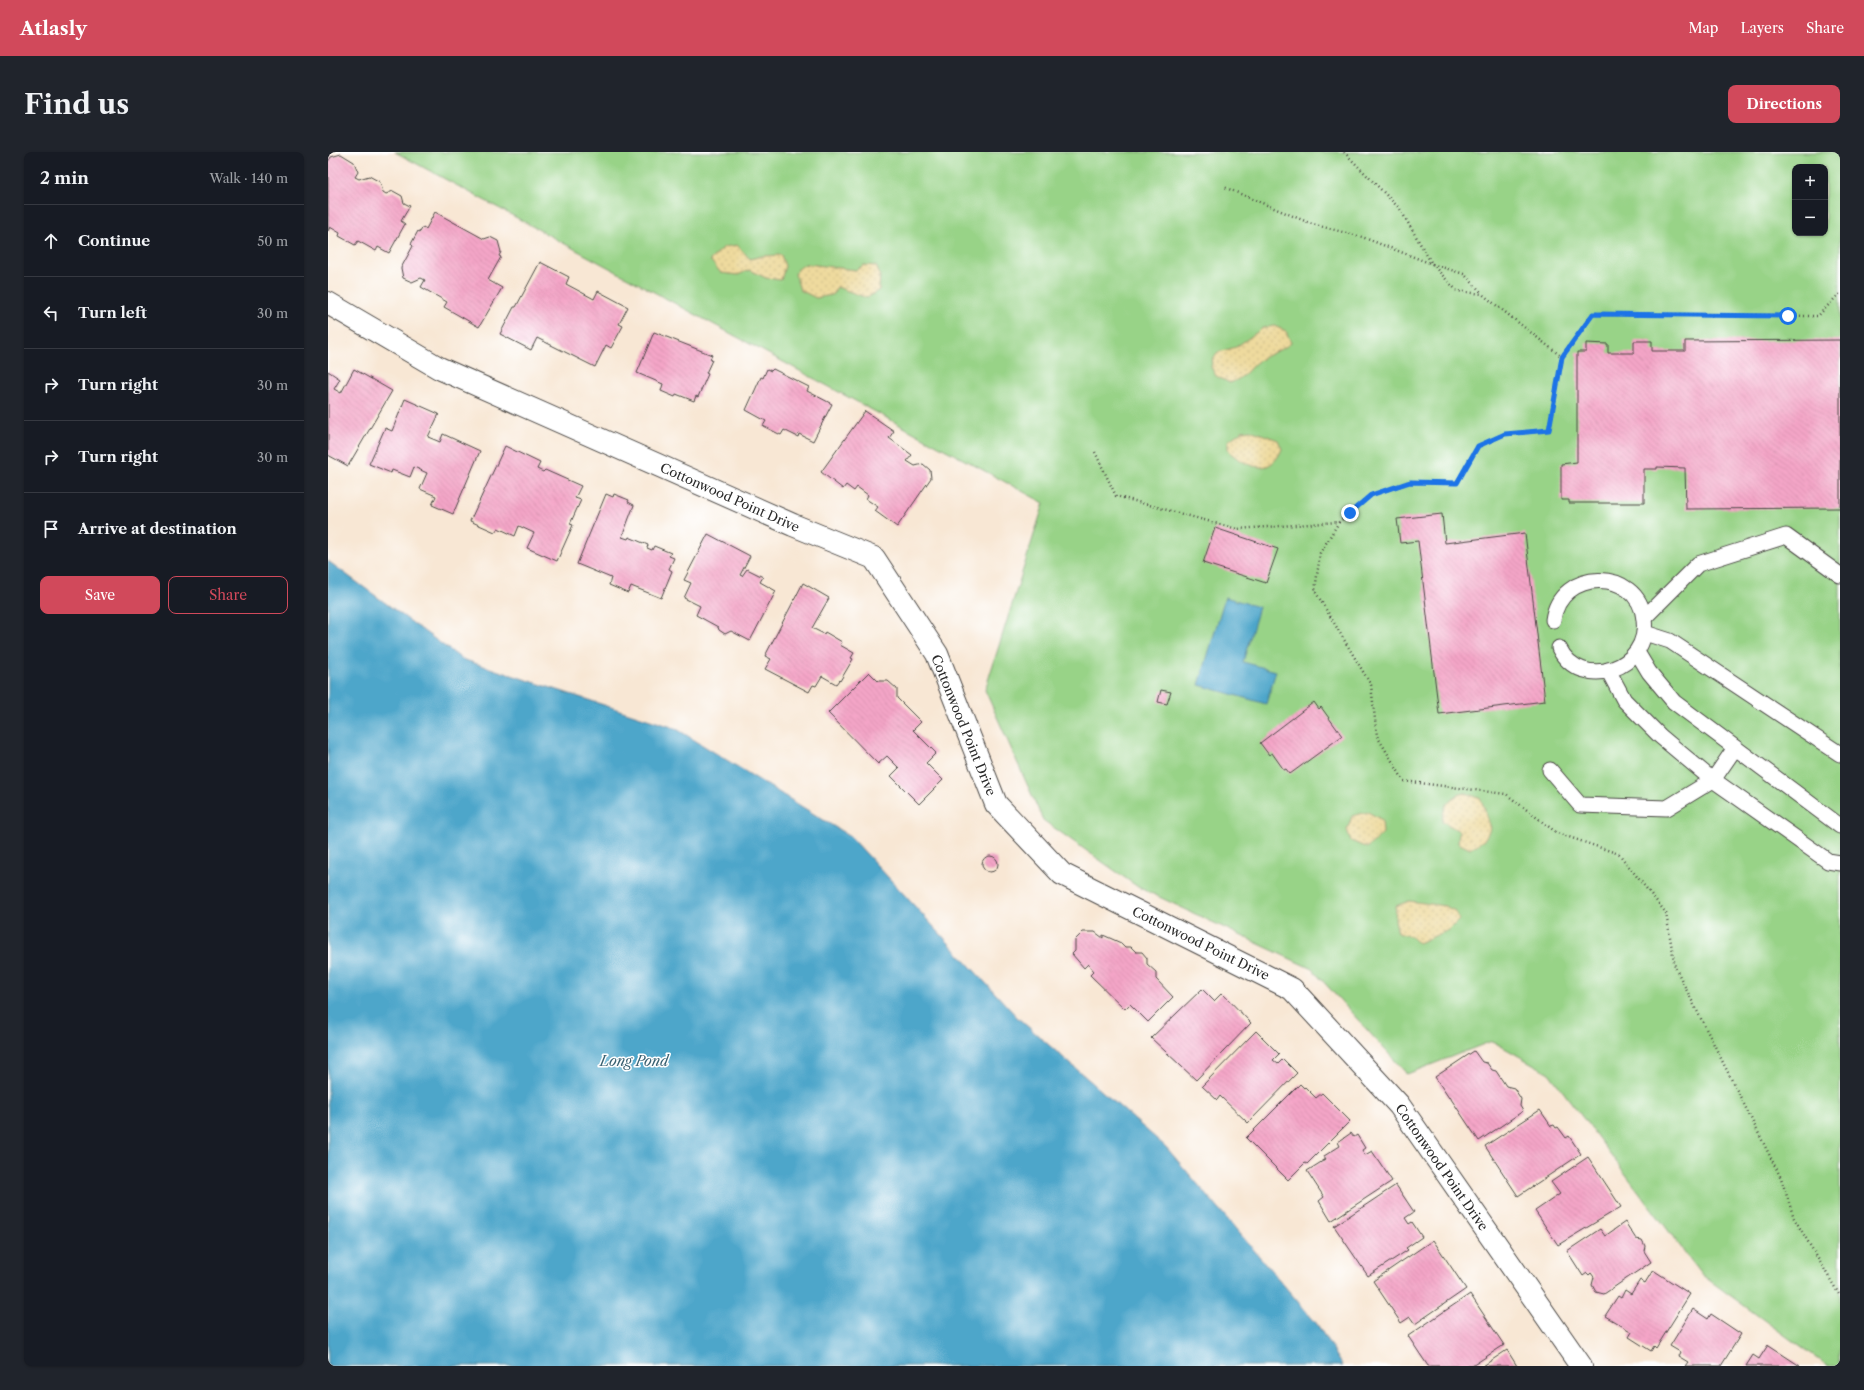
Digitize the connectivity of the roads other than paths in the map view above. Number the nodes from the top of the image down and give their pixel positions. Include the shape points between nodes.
1 (328, 303) edge
2 (1840, 575) edge
3 (1644, 618) junction
4 (1553, 620) dead end
5 (1645, 633) junction
6 (1559, 648) dead end
7 (1637, 652) junction
8 (1608, 670) junction
9 (1735, 748) junction
10 (1840, 754) edge
11 (1550, 770) dead end
12 (1713, 780) junction
13 (1840, 826) edge
14 (1840, 863) edge
15 (1581, 1366) edge

1 - 15 street, Cottonwood Point Drive via 439,368 793,525 874,558 937,654 996,804 1062,874 1292,989 1398,1105
2 - 3 lane via 1786,536 1698,564
3 - 4 lane via 1639,603 1629,591 1616,583 1601,580 1585,581 1571,588 1561,599
3 - 5 lane
5 - 7 lane
5 - 10 lane via 1670,641
6 - 8 lane via 1573,664 1586,670
7 - 8 lane via 1630,660
7 - 9 lane via 1649,672 1674,702
8 - 12 lane via 1624,700 1660,736
9 - 12 lane
9 - 13 lane
11 - 12 lane via 1580,805 1667,808
12 - 14 lane via 1828,861

